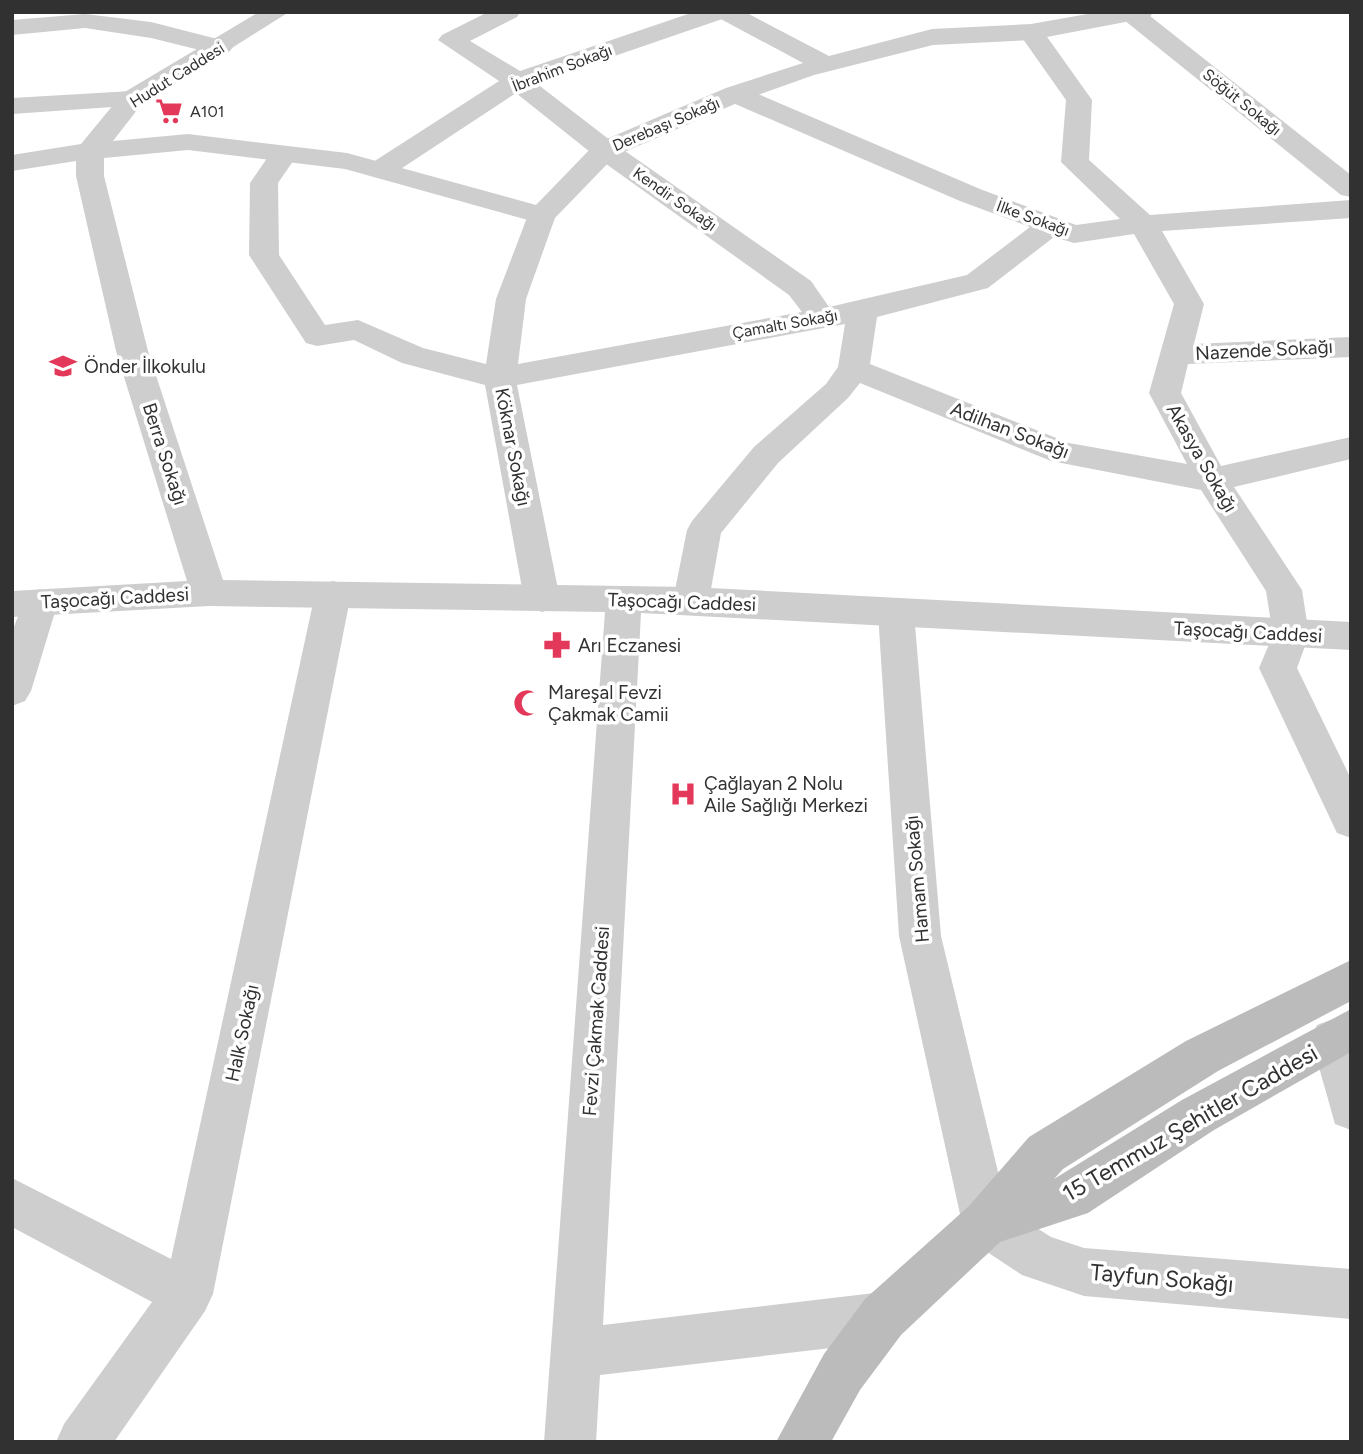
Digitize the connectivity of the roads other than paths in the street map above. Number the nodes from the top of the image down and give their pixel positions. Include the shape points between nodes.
1 (277, 12) edge
2 (508, 12) edge
3 (719, 12) edge
4 (972, 12) edge
5 (999, 12) edge
6 (1137, 14) edge
7 (82, 16) edge
8 (744, 16) edge
9 (12, 28) edge
10 (1031, 32) junction
11 (932, 37) junction
12 (220, 47) junction
13 (827, 65) junction
14 (517, 82) junction
15 (735, 94) junction
16 (132, 99) junction
17 (12, 106) edge
18 (605, 150) junction
19 (90, 151) junction
20 (284, 154) junction
21 (12, 163) edge
22 (380, 170) junction
23 (1351, 189) edge
24 (1351, 209) edge
25 (541, 215) junction
26 (1143, 224) junction
27 (1051, 225) junction
28 (862, 311) junction
29 (821, 318) junction
30 (1351, 347) edge
31 (1176, 355) junction
32 (854, 369) junction
33 (500, 378) junction
34 (1351, 448) edge
35 (1212, 480) junction
36 (209, 593) junction
37 (334, 594) junction
38 (542, 599) junction
39 (624, 600) junction
40 (691, 600) junction
41 (26, 603) edge
42 (896, 613) junction
43 (1291, 635) junction
44 (1351, 636) edge
45 (12, 691) edge
46 (1351, 821) edge
47 (1351, 979) edge
48 (1342, 1034) edge
49 (1351, 1109) edge
50 (12, 1201) edge
51 (986, 1223) junction
52 (188, 1294) junction
53 (1351, 1294) edge
54 (883, 1317) junction
55 (575, 1353) junction
56 (82, 1442) edge
57 (570, 1442) edge
58 (802, 1442) edge

1 - 12 street, Hudut Caddesi
2 - 14 street, Kendir Sokağı via 451,40
3 - 14 street, İbrahim Sokağı
4 - 11 street
5 - 10 street
6 - 10 street, Derebaşı Sokağı
6 - 23 street, Söğüt Sokağı
7 - 9 street
7 - 12 street
8 - 13 street
10 - 11 street, Derebaşı Sokağı
10 - 26 street, Akasya Sokağı via 1079,100 1075,162
11 - 13 street, Derebaşı Sokağı
12 - 16 street, Hudut Caddesi
13 - 15 street, Derebaşı Sokağı
14 - 18 street, Kendir Sokağı
14 - 22 street, İbrahim Sokağı
15 - 18 street, Derebaşı Sokağı
15 - 27 street, İlke Sokağı
16 - 17 street
16 - 19 street, Hudut Caddesi
18 - 25 street, Derebaşı Sokağı
18 - 29 street, Kendir Sokağı via 800,288
19 - 20 street via 188,142
19 - 21 street
19 - 36 street, Berra Sokağı via 89,176 132,351
20 - 22 street via 346,160
20 - 33 street via 264,183 264,255 317,336 358,330 413,356
22 - 25 street
24 - 26 street, İlke Sokağı
25 - 33 street, Köknar Sokağı via 512,299
26 - 27 street, İlke Sokağı via 1074,234
26 - 31 street, Akasya Sokağı via 1189,304
27 - 28 street, Çamaltı Sokağı via 977,282
28 - 29 street, Çamaltı Sokağı
28 - 32 street
29 - 33 street, Çamaltı Sokağı
30 - 31 street, Nazende Sokağı
31 - 35 street, Akasya Sokağı via 1166,393
32 - 35 street, Adilhan Sokağı via 1063,453
32 - 40 street via 837,391 766,455 704,530
33 - 38 street, Köknar Sokağı
34 - 35 street
35 - 43 street, Akasya Sokağı via 1284,590
36 - 37 street, Taşocağı Caddesi
36 - 41 street, Taşocağı Caddesi
37 - 38 street, Taşocağı Caddesi
37 - 52 street, Halk Sokağı
38 - 39 street, Taşocağı Caddesi
39 - 40 street, Taşocağı Caddesi
39 - 55 street, Fevzi Çakmak Caddesi
40 - 42 street, Taşocağı Caddesi
41 - 45 street
42 - 43 street, Taşocağı Caddesi
42 - 51 street, Hamam Sokağı via 920,936
43 - 44 street, Taşocağı Caddesi
43 - 46 street via 1278,668
47 - 51 main road, 15 Temmuz Şehitler Caddesi via 1202,1056 1046,1153
48 - 49 street
48 - 51 main road, 15 Temmuz Şehitler Caddesi via 1198,1115 1071,1197
50 - 52 street
51 - 53 street, Tayfun Sokağı via 1039,1258 1084,1272
51 - 54 main road, 15 Temmuz Şehitler Caddesi
52 - 56 street, Halk Sokağı
54 - 55 street
54 - 58 main road, 15 Temmuz Şehitler Caddesi via 842,1372
55 - 57 street, Fevzi Çakmak Caddesi

